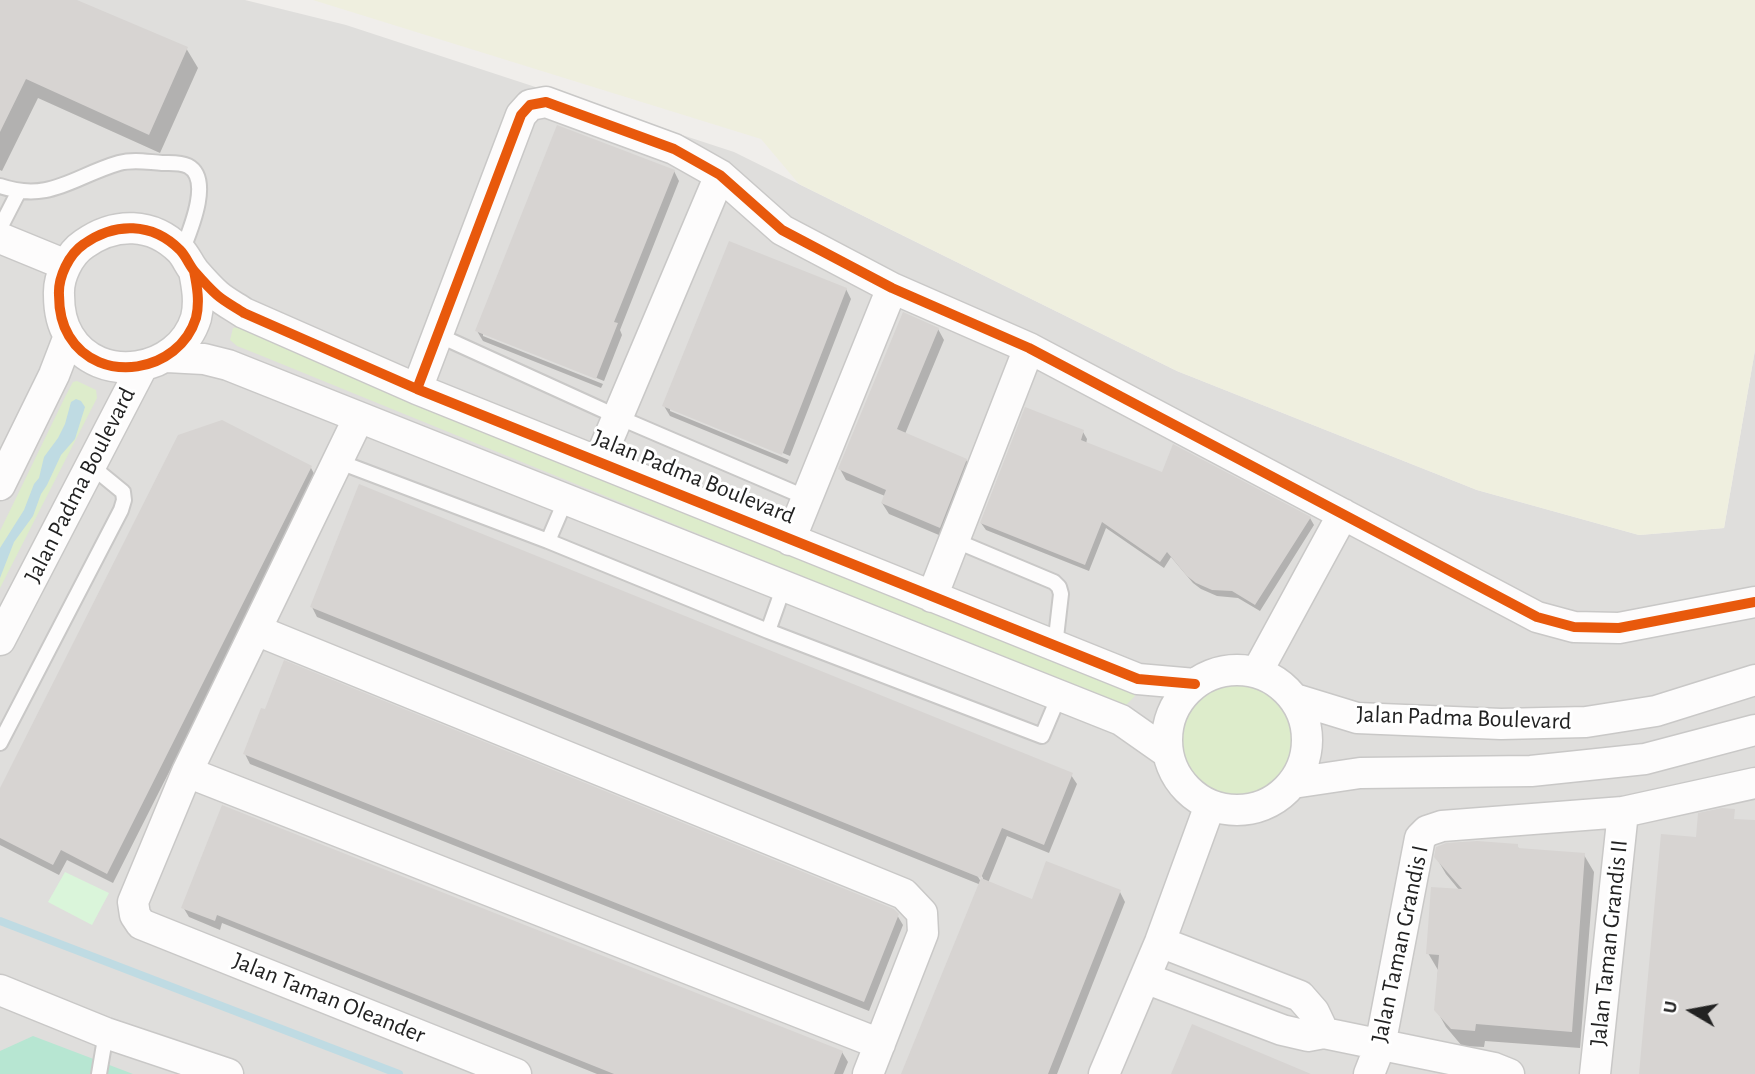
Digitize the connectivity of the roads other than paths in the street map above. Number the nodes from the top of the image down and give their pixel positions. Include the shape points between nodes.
1 (720, 175) junction
2 (0, 186) edge
3 (19, 191) junction
4 (0, 228) edge
5 (0, 238) edge
6 (188, 261) junction
7 (66, 265) junction
8 (892, 288) junction
9 (438, 335) junction
10 (69, 336) junction
11 (1029, 348) junction
12 (154, 362) junction
13 (417, 389) junction
14 (359, 416) junction
15 (618, 417) junction
16 (337, 461) junction
17 (599, 461) junction
18 (90, 465) junction
19 (0, 485) edge
20 (807, 498) junction
21 (566, 499) junction
22 (1343, 514) junction
23 (790, 540) junction
24 (954, 540) junction
25 (548, 541) junction
26 (784, 586) junction
27 (932, 597) junction
28 (1755, 602) edge
29 (256, 629) junction
30 (768, 631) junction
31 (0, 640) edge
32 (1055, 646) junction
33 (1257, 672) junction
34 (1755, 680) edge
35 (1195, 684) junction
36 (1059, 696) junction
37 (1295, 699) junction
38 (1755, 730) edge
39 (0, 743) edge
40 (1168, 753) junction
41 (187, 772) junction
42 (1293, 783) junction
43 (1755, 783) edge
44 (1210, 805) junction
45 (1623, 812) junction
46 (1160, 942) junction
47 (1145, 978) junction
48 (1254, 979) junction
49 (0, 990) edge
50 (1241, 1015) junction
51 (106, 1033) junction
52 (1324, 1033) junction
53 (880, 1044) junction
54 (1380, 1046) junction
55 (99, 1074) edge
56 (228, 1074) edge
57 (516, 1074) edge
58 (868, 1074) edge
59 (1104, 1074) edge
60 (1369, 1074) edge
61 (1509, 1074) edge
62 (1595, 1074) edge

1 - 8 street via 782,230
1 - 9 street via 674,149 545,102 530,105 521,116
1 - 15 street
2 - 3 lane
3 - 4 lane
3 - 6 lane via 56,188 127,161 188,166 197,175 198,202
5 - 7 street
6 - 7 street via 164,237 142,228 120,228 89,240
6 - 12 street via 198,294 196,318 185,340
6 - 13 street, Jalan Padma Boulevard via 219,298 244,313
7 - 10 street via 58,289 60,313
8 - 11 street
8 - 20 street
9 - 13 street
9 - 15 lane
10 - 12 street via 100,363 121,368
10 - 19 street
11 - 22 street
11 - 24 street
12 - 14 street via 204,359 228,365
12 - 18 street, Jalan Padma Boulevard
13 - 17 street, Jalan Padma Boulevard
14 - 16 street
14 - 21 street
15 - 17 street
15 - 20 lane
16 - 25 lane
16 - 29 street
17 - 23 street, Jalan Padma Boulevard
18 - 31 street, Jalan Padma Boulevard
18 - 39 lane via 123,492 121,510
20 - 23 street
21 - 25 lane
21 - 26 street
22 - 28 street via 1536,617 1574,627 1619,628
22 - 33 street
23 - 27 street, Jalan Padma Boulevard
24 - 27 street
24 - 32 lane via 1059,587
25 - 30 lane
26 - 30 lane
26 - 36 street
27 - 32 street, Jalan Padma Boulevard
29 - 41 street
29 - 53 street via 904,894 922,914 923,933
30 - 36 lane via 1042,736
32 - 35 street, Jalan Padma Boulevard via 1138,678
33 - 35 street via 1214,673
33 - 37 street
34 - 37 street, Jalan Padma Boulevard via 1656,711 1586,722 1357,718
35 - 40 street via 1177,703 1168,727
36 - 40 street via 1121,720
37 - 42 street via 1307,741
38 - 42 street, Jalan Padma Boulevard via 1646,759 1531,771 1360,773
40 - 44 street via 1176,775 1190,793
41 - 53 street
41 - 57 street, Jalan Taman Oleander via 134,902 141,924
42 - 44 street via 1276,799 1255,808 1232,810
43 - 45 street
44 - 46 street
45 - 54 street, Jalan Taman Grandis I via 1427,831 1420,838
45 - 62 street, Jalan Taman Grandis II
46 - 47 street
46 - 48 street
47 - 50 street
47 - 59 street
48 - 50 street
48 - 52 street via 1300,996
49 - 51 street
50 - 52 street via 1308,1036
51 - 55 lane
51 - 56 street
52 - 54 street
53 - 58 street
54 - 60 street, Jalan Taman Grandis I
54 - 61 street

